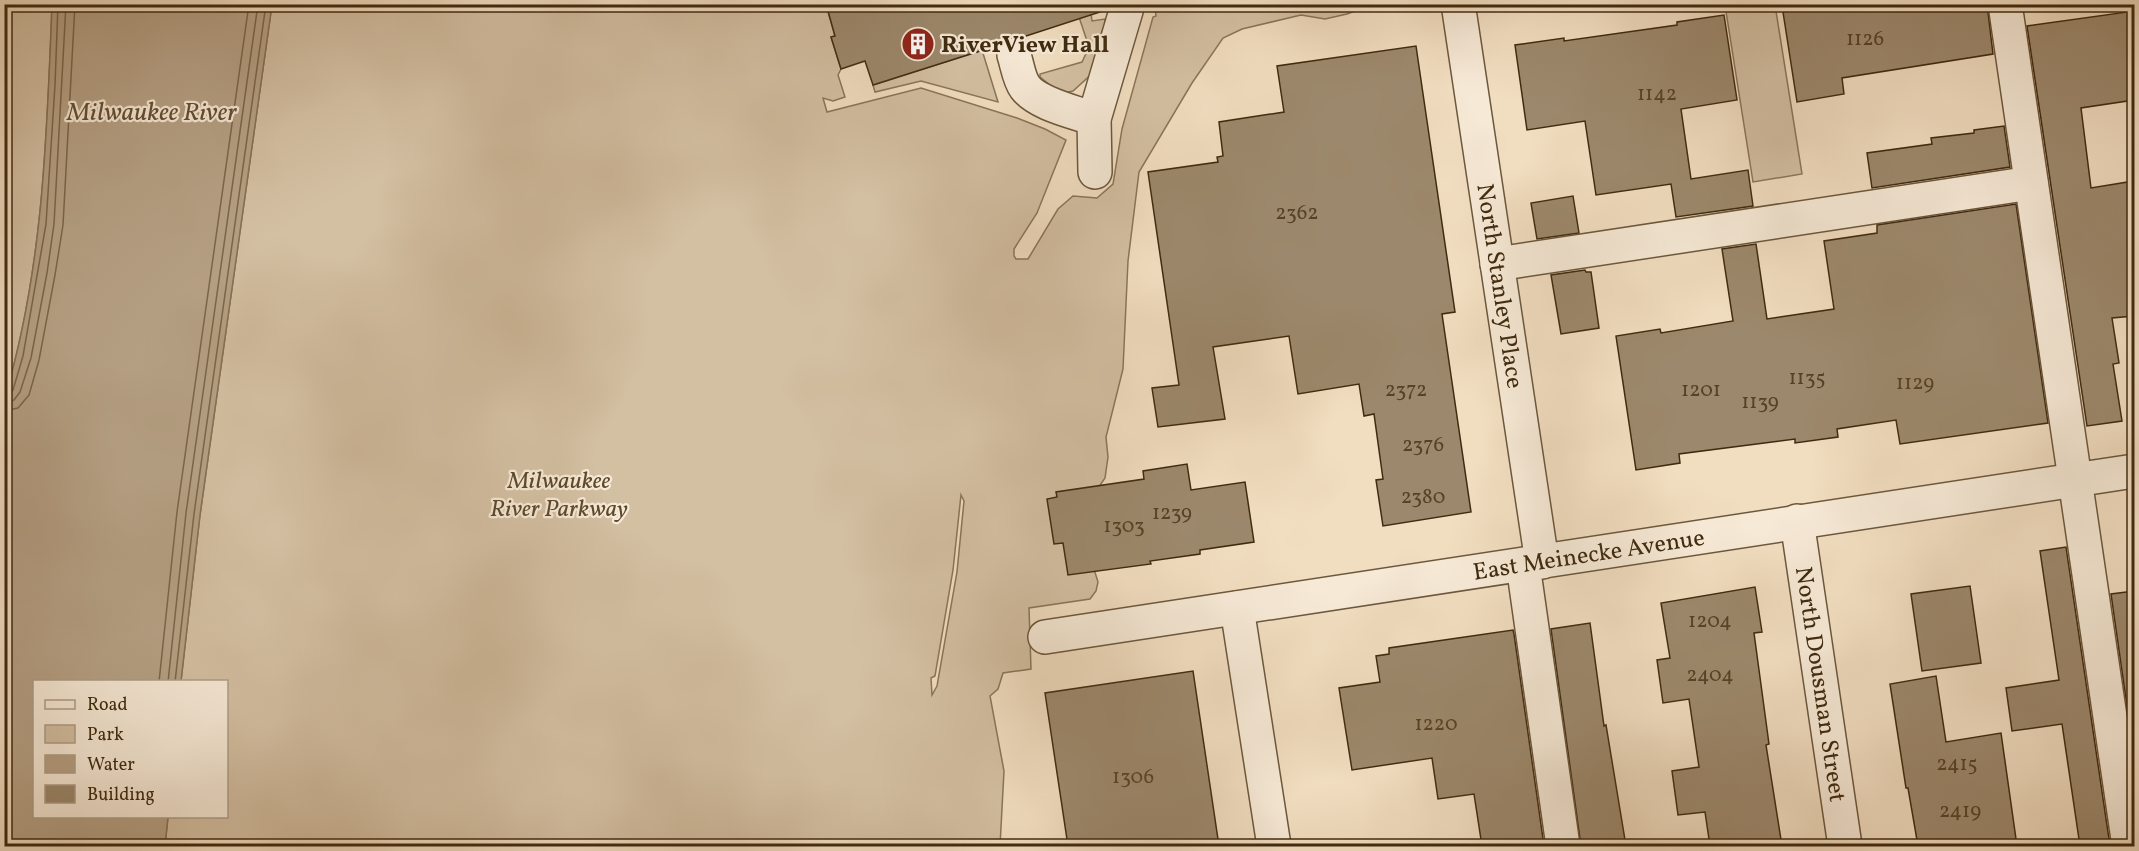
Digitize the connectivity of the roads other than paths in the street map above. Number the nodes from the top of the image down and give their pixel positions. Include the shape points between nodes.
1 (1128, 4) edge
2 (2005, 4) edge
3 (1460, 7) edge
4 (1014, 55) dead end
5 (1094, 119) junction
6 (1095, 172) dead end
7 (2031, 183) junction
8 (1497, 264) junction
9 (2134, 471) edge
10 (2076, 479) junction
11 (1797, 521) junction
12 (1533, 563) junction
13 (1237, 608) junction
14 (1045, 637) dead end
15 (1274, 846) edge
16 (1563, 846) edge
17 (1845, 846) edge
18 (2129, 846) edge

1 - 5 street
2 - 7 street
3 - 8 street, North Stanley Place
4 - 5 street via 1023,86 1032,94
5 - 6 street
7 - 8 street
7 - 10 street
8 - 12 street, North Stanley Place
9 - 10 street, East Meinecke Avenue
10 - 11 street, East Meinecke Avenue
10 - 18 street
11 - 12 street, East Meinecke Avenue
11 - 17 street, North Dousman Street
12 - 13 street, East Meinecke Avenue
12 - 16 street, North Stanley Place
13 - 14 street, East Meinecke Avenue
13 - 15 street

